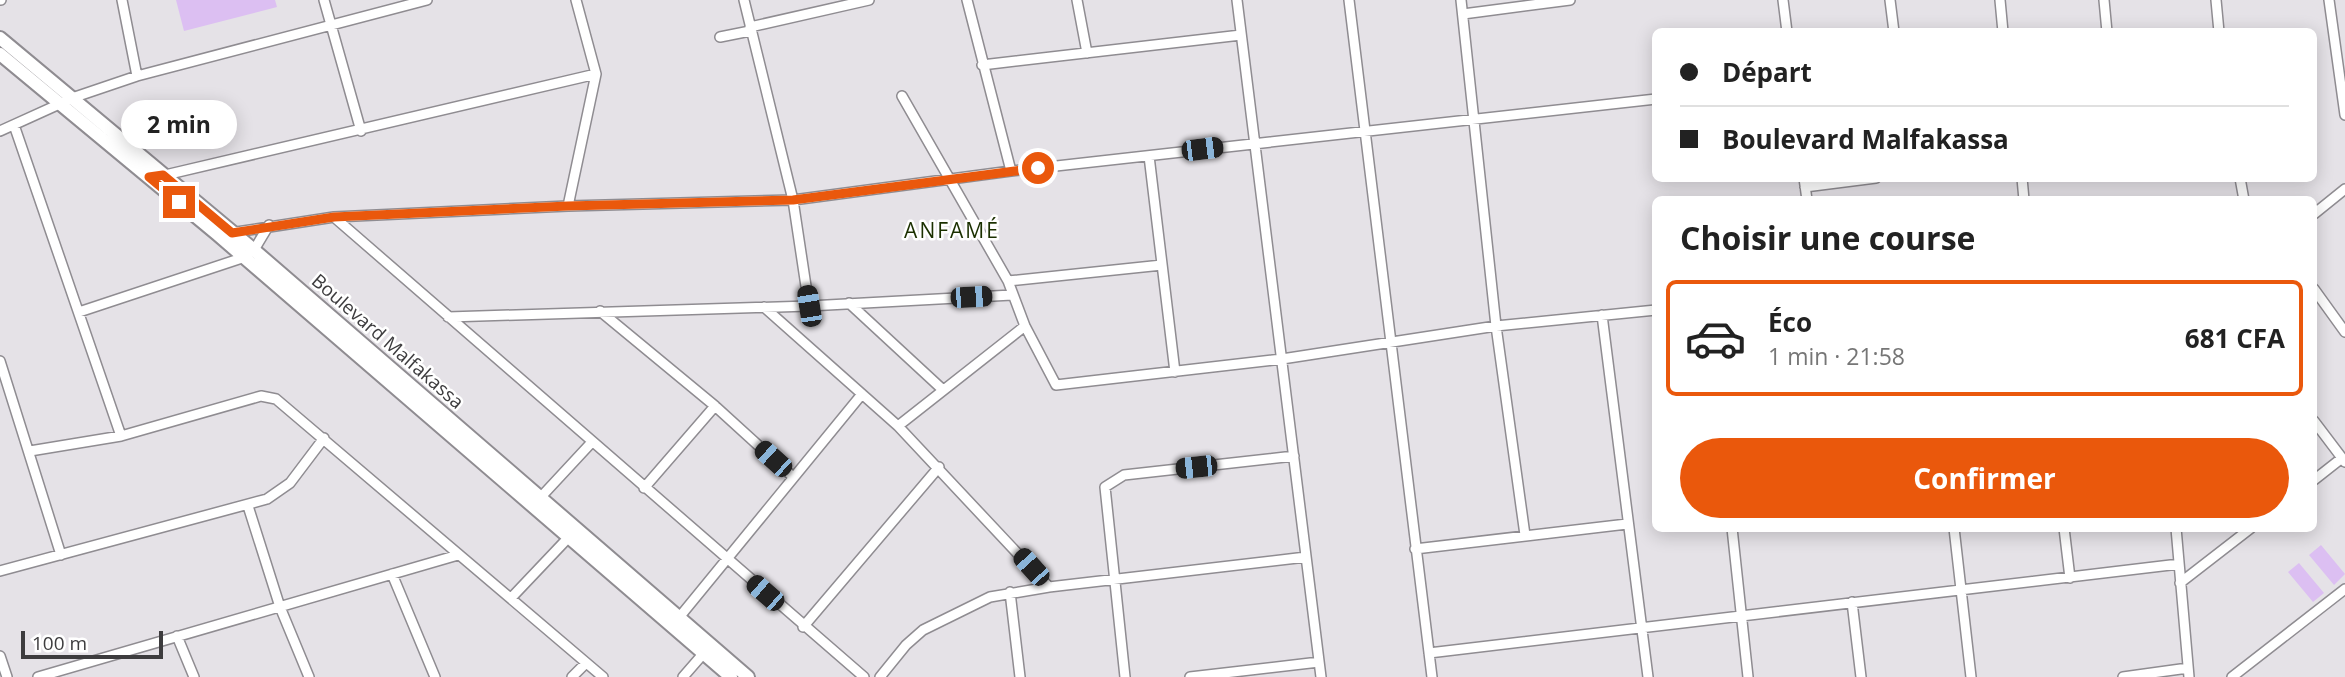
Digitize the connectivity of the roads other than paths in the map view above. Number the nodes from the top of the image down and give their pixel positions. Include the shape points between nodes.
1 (122, 0) edge
2 (324, 0) edge
3 (427, 0) edge
4 (576, 0) edge
5 (744, 0) edge
6 (869, 0) edge
7 (967, 0) edge
8 (1077, 0) edge
9 (1237, 0) edge
10 (1349, 0) edge
11 (1461, 0) edge
12 (1570, 0) edge
13 (1783, 0) edge
14 (1890, 0) edge
15 (2000, 0) edge
16 (2104, 0) edge
17 (2216, 0) edge
18 (2329, 0) edge
19 (1463, 14) junction
20 (330, 24) junction
21 (1786, 28) edge
22 (1894, 28) edge
23 (2003, 28) edge
24 (2107, 28) edge
25 (2219, 28) edge
26 (750, 29) junction
27 (1241, 35) junction
28 (720, 37) dead end
29 (0, 38) edge
30 (1087, 53) junction
31 (0, 54) edge
32 (982, 65) junction
33 (596, 74) junction
34 (137, 76) junction
35 (902, 96) dead end
36 (75, 97) junction
37 (1652, 99) edge
38 (59, 105) junction
39 (2345, 116) edge
40 (1472, 118) junction
41 (14, 125) junction
42 (1364, 130) junction
43 (0, 131) edge
44 (361, 131) junction
45 (1255, 143) junction
46 (1149, 156) junction
47 (1011, 170) junction
48 (163, 175) junction
49 (149, 177) junction
50 (951, 179) junction
51 (2345, 189) edge
52 (793, 200) junction
53 (568, 206) junction
54 (2317, 212) edge
55 (334, 217) junction
56 (269, 225) junction
57 (232, 233) junction
58 (217, 234) junction
59 (254, 250) junction
60 (242, 258) junction
61 (1162, 265) junction
62 (1008, 281) junction
63 (2317, 293) edge
64 (1012, 295) junction
65 (849, 303) junction
66 (809, 306) junction
67 (764, 307) junction
68 (1652, 310) edge
69 (79, 312) junction
70 (600, 312) junction
71 (1602, 315) junction
72 (448, 317) junction
73 (1025, 326) junction
74 (1496, 326) junction
75 (2345, 332) edge
76 (1392, 342) junction
77 (1282, 359) junction
78 (0, 361) edge
79 (1175, 372) junction
80 (942, 389) junction
81 (862, 394) junction
82 (715, 406) junction
83 (2317, 425) edge
84 (898, 426) junction
85 (121, 436) junction
86 (324, 438) junction
87 (592, 442) junction
88 (30, 451) junction
89 (1294, 456) junction
90 (2343, 460) edge
91 (939, 467) junction
92 (792, 477) junction
93 (2317, 478) edge
94 (644, 488) junction
95 (540, 498) junction
96 (248, 506) junction
97 (1627, 524) junction
98 (1732, 532) edge
99 (1954, 532) edge
100 (2064, 532) edge
101 (2176, 532) edge
102 (2246, 532) edge
103 (1525, 535) junction
104 (568, 538) junction
105 (1415, 549) junction
106 (61, 555) junction
107 (458, 555) junction
108 (1306, 557) junction
109 (726, 560) junction
110 (2179, 564) junction
111 (0, 571) edge
112 (392, 574) junction
113 (2070, 578) junction
114 (1113, 580) junction
115 (2180, 583) junction
116 (1049, 587) junction
117 (2345, 589) edge
118 (1961, 591) junction
119 (1010, 592) junction
120 (512, 597) junction
121 (1852, 602) junction
122 (281, 607) junction
123 (1742, 615) junction
124 (676, 622) junction
125 (803, 626) junction
126 (1643, 629) junction
127 (177, 636) junction
128 (1429, 653) junction
129 (703, 654) junction
130 (0, 656) edge
131 (1319, 662) junction
132 (586, 663) junction
133 (2188, 673) edge
134 (1020, 676) edge
135 (7, 677) edge
136 (38, 677) edge
137 (194, 677) edge
138 (309, 677) edge
139 (435, 677) edge
140 (572, 677) edge
141 (603, 677) edge
142 (683, 677) edge
143 (731, 677) edge
144 (748, 677) edge
145 (864, 677) edge
146 (880, 677) edge
147 (1125, 677) edge
148 (1190, 677) edge
149 (1321, 677) edge
150 (1432, 677) edge
151 (1648, 677) edge
152 (1748, 677) edge
153 (1861, 677) edge
154 (1971, 677) edge
155 (2123, 677) edge
156 (2232, 677) edge

1 - 34 street
2 - 20 street
3 - 20 street
4 - 33 street
5 - 26 street
6 - 26 street
7 - 32 street
8 - 30 street
9 - 27 street
10 - 42 street
11 - 19 street
12 - 19 street
13 - 21 street
14 - 22 street
15 - 23 street
16 - 24 street
17 - 25 street
18 - 39 street
19 - 40 street
20 - 34 street
20 - 44 street
26 - 28 street
26 - 52 street
27 - 30 street
27 - 45 street
29 - 36 main road, Boulevard Malfakassa
30 - 32 street
31 - 38 main road, Boulevard Malfakassa
32 - 47 street
33 - 44 street
33 - 53 street
34 - 36 street
35 - 50 street
36 - 38 street
36 - 48 main road, Boulevard Malfakassa
37 - 40 street
38 - 41 street
38 - 49 main road, Boulevard Malfakassa
40 - 42 street
40 - 74 street
41 - 43 street
41 - 69 street
42 - 45 street
42 - 76 street
44 - 48 street
45 - 46 street
45 - 77 street
46 - 47 street
46 - 61 street
47 - 50 street
48 - 49 street
48 - 57 main road, Boulevard Malfakassa
49 - 58 main road, Boulevard Malfakassa
50 - 52 street
50 - 62 street
51 - 54 street
52 - 53 street
52 - 66 street
53 - 55 street
55 - 56 street
55 - 72 street
56 - 57 street
56 - 59 street
57 - 58 street
57 - 59 main road, Boulevard Malfakassa
58 - 60 main road, Boulevard Malfakassa
59 - 60 street
59 - 95 main road, Boulevard Malfakassa
60 - 69 street
60 - 104 main road, Boulevard Malfakassa
61 - 62 street
61 - 79 street
62 - 64 street
63 - 75 street
64 - 65 street
64 - 73 street
65 - 66 street
65 - 80 street
66 - 67 street
67 - 70 street
67 - 81 street
68 - 71 street
69 - 85 street
70 - 72 street
70 - 82 street
71 - 74 street
71 - 97 street
72 - 87 street
73 - 79 street via 1056,385
73 - 80 street
74 - 76 street
74 - 103 street
76 - 77 street
76 - 105 street
77 - 79 street
77 - 89 street
78 - 88 street
80 - 84 street
81 - 84 street
81 - 92 street
82 - 92 street
82 - 94 street
83 - 90 street
84 - 91 street
85 - 86 street via 261,396 276,399
85 - 88 street
86 - 96 street via 278,493
86 - 107 street
87 - 94 street
87 - 95 street
88 - 106 street
89 - 108 street
89 - 114 street via 1117,477 1105,487
90 - 93 street
91 - 116 street
91 - 125 street
92 - 109 street
94 - 109 street
95 - 124 main road, Boulevard Malfakassa
96 - 106 street
96 - 122 street
97 - 103 street
97 - 126 street
98 - 123 street
99 - 118 street
100 - 113 street
101 - 110 street
102 - 115 street
103 - 105 street
104 - 120 street
104 - 124 main road, Boulevard Malfakassa
105 - 128 street
106 - 111 street
107 - 112 street
107 - 120 street
108 - 114 street
108 - 131 street
109 - 124 street
109 - 125 street
110 - 113 street
110 - 115 street
112 - 122 street
112 - 139 street
113 - 118 street
114 - 116 street
114 - 147 street
115 - 133 street
116 - 119 street
117 - 156 street
118 - 121 street
118 - 154 street
119 - 134 street
119 - 146 street via 964,608 923,630
120 - 132 street
121 - 123 street
121 - 153 street
122 - 127 street
122 - 138 street
123 - 126 street
123 - 152 street
124 - 129 main road, Boulevard Malfakassa
124 - 144 main road, Boulevard Malfakassa
125 - 145 street
126 - 128 street
126 - 151 street
127 - 136 street
127 - 137 street
128 - 150 street
129 - 142 street
129 - 143 main road, Boulevard Malfakassa
130 - 135 street
131 - 148 street
131 - 149 street
132 - 140 street
132 - 141 street
133 - 155 street

